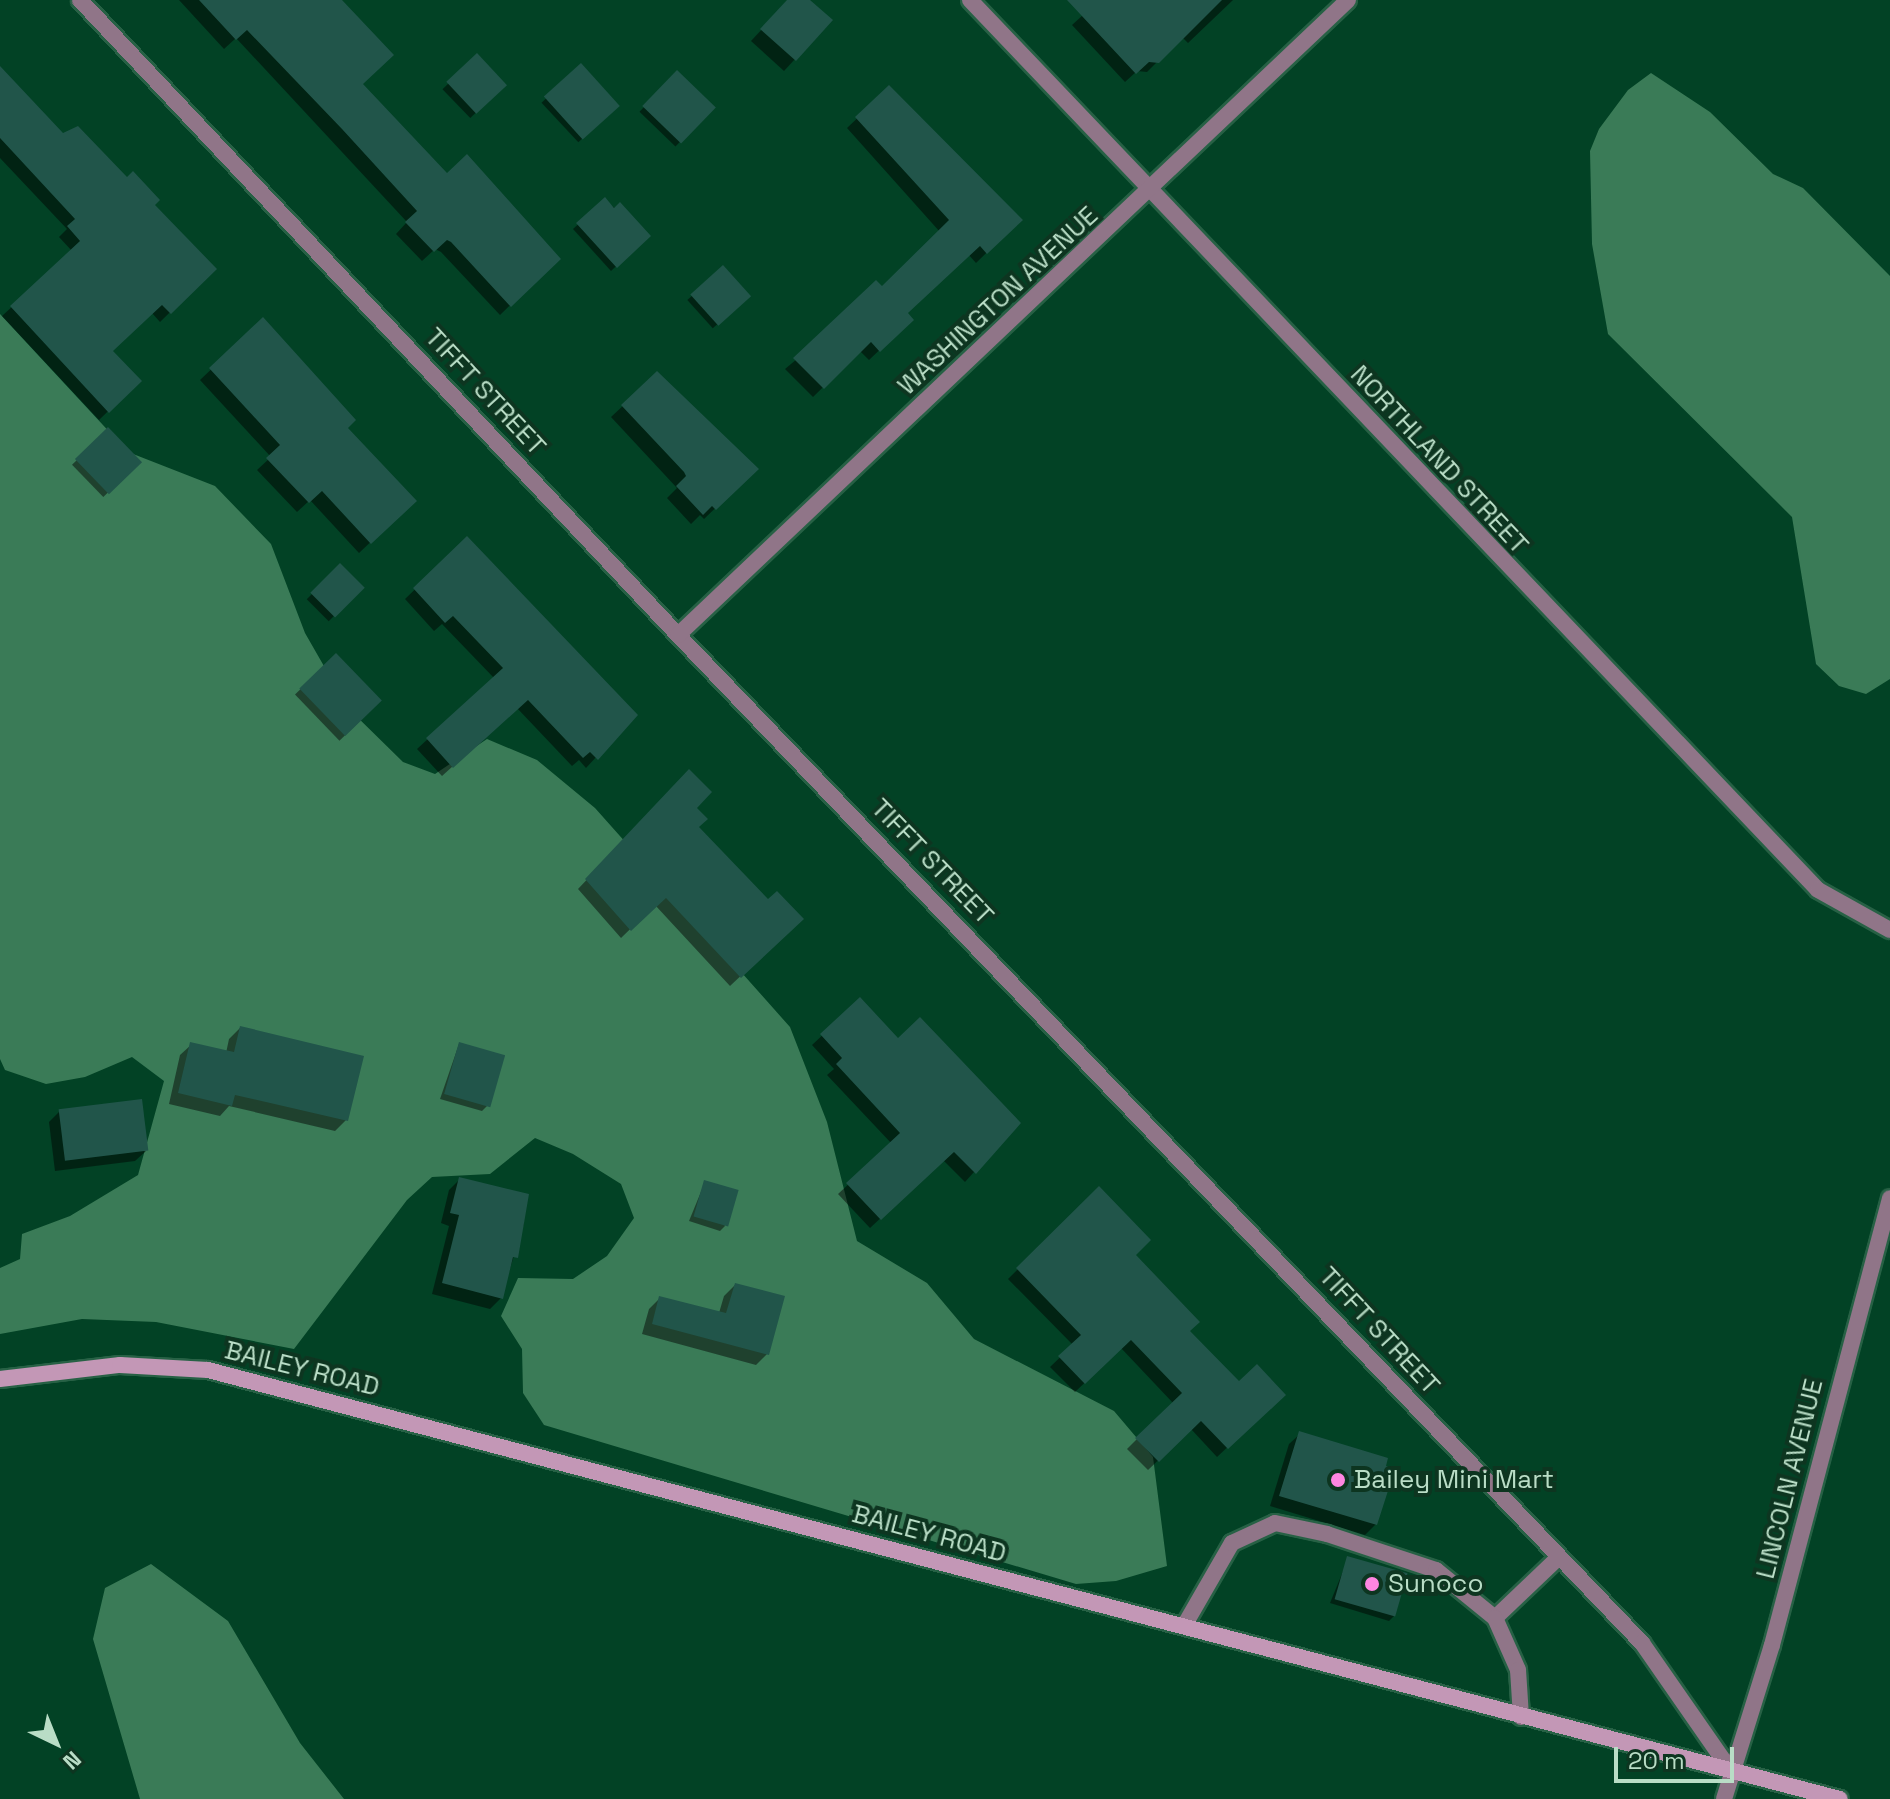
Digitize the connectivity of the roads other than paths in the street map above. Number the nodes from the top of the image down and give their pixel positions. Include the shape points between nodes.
1 (80, 0) edge
2 (970, 0) edge
3 (1348, 0) edge
4 (1151, 190) junction
5 (678, 635) junction
6 (1890, 930) edge
7 (1890, 1198) edge
8 (0, 1379) edge
9 (1559, 1557) junction
10 (1495, 1618) junction
11 (1184, 1626) junction
12 (1521, 1717) junction
13 (1731, 1771) junction
14 (1724, 1799) edge
15 (1840, 1799) edge

1 - 5 street, TIFFT STREET
2 - 4 street, NORTHLAND STREET
3 - 4 street, WASHINGTON AVENUE
4 - 5 street, WASHINGTON AVENUE
4 - 6 street, NORTHLAND STREET via 1818,890
5 - 9 street, TIFFT STREET
7 - 13 street, LINCOLN AVENUE via 1772,1645
8 - 11 street, BAILEY ROAD via 120,1365 208,1370
9 - 10 street
9 - 13 street, TIFFT STREET via 1642,1643
10 - 11 street via 1436,1570 1275,1523 1232,1543
10 - 12 street via 1518,1670
11 - 12 street, BAILEY ROAD
12 - 13 street, BAILEY ROAD
13 - 14 street, LINCOLN AVENUE
13 - 15 street, BAILEY ROAD

